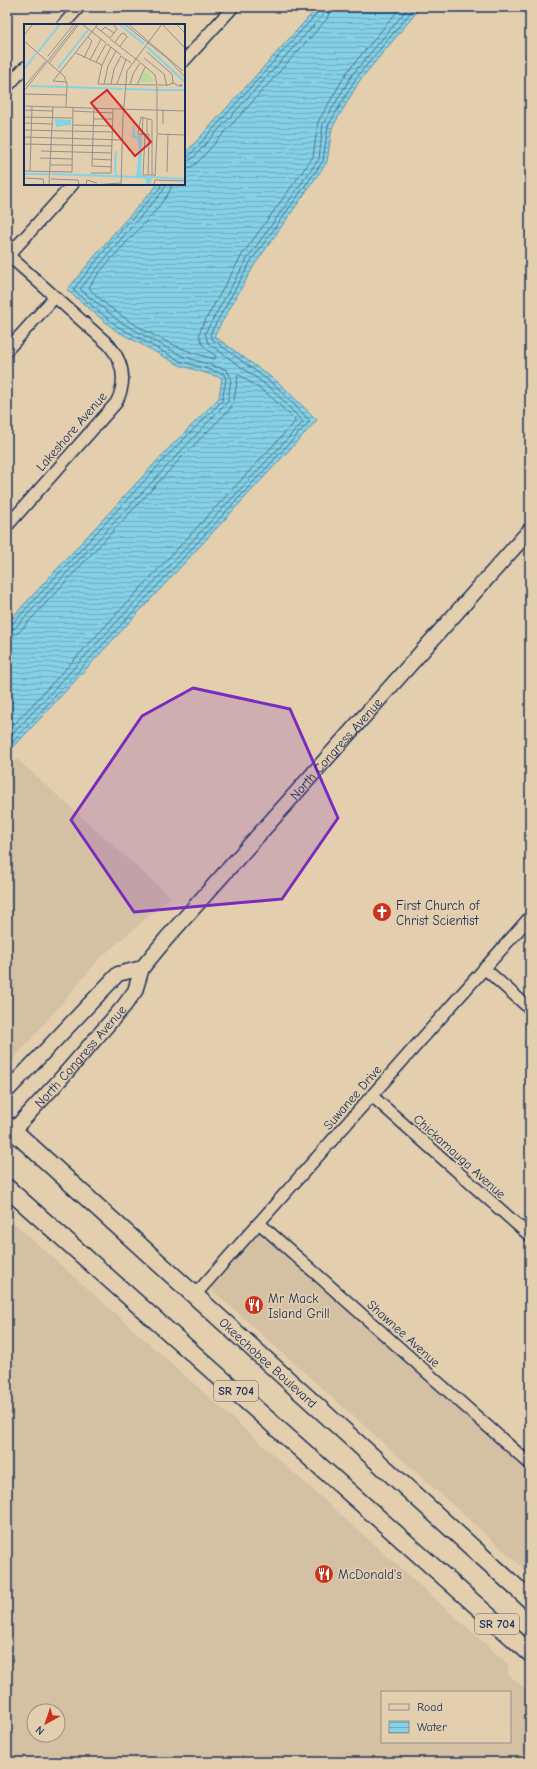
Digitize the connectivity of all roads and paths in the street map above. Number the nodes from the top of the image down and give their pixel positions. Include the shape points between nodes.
1 (80, 7) edge
2 (233, 7) edge
3 (64, 24) edge
4 (185, 60) edge
5 (24, 68) edge
6 (7, 87) edge
7 (72, 185) edge
8 (8, 255) edge
9 (54, 297) junction
10 (7, 350) edge
11 (7, 526) edge
12 (530, 530) edge
13 (530, 917) edge
14 (142, 968) junction
15 (484, 968) junction
16 (530, 1009) edge
17 (7, 1091) edge
18 (372, 1096) junction
19 (9, 1131) edge
20 (7, 1188) edge
21 (259, 1223) junction
22 (530, 1236) edge
23 (195, 1295) junction
24 (530, 1464) edge
25 (530, 1600) edge
26 (530, 1653) edge

1 - 3 street
2 - 4 street
5 - 6 street
7 - 8 street
8 - 9 street, Lakeshore Avenue
9 - 10 street
9 - 11 street, Lakeshore Avenue via 116,353 122,368 123,383 116,403
12 - 14 street, North Congress Avenue
13 - 15 street, Suwanee Drive
14 - 17 street, North Congress Avenue via 118,974
14 - 19 street, North Congress Avenue via 135,991 124,1006
15 - 16 street
15 - 18 street, Suwanee Drive
18 - 21 street, Suwanee Drive
18 - 22 street, Chickamauga Avenue
19 - 23 main road, Okeechobee Boulevard / SR 704
20 - 26 main road, SR 704
21 - 23 street, Suwanee Drive
21 - 24 street, Shawnee Avenue
23 - 25 main road, Okeechobee Boulevard / SR 704

